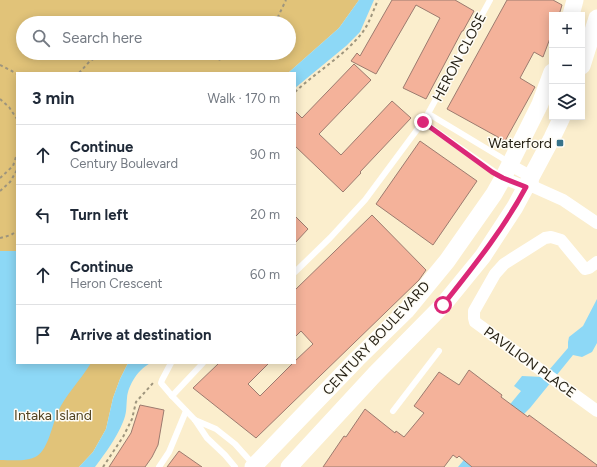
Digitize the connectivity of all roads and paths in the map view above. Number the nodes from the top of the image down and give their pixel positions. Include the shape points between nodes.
1 (286, 0) edge
2 (378, 0) edge
3 (490, 0) edge
4 (575, 0) edge
5 (572, 12) edge
6 (278, 16) edge
7 (597, 18) edge
8 (590, 34) edge
9 (585, 54) edge
10 (92, 60) edge
11 (0, 65) edge
12 (81, 72) edge
13 (16, 73) edge
14 (549, 80) edge
15 (296, 91) edge
16 (0, 99) edge
17 (429, 114) junction
18 (16, 118) edge
19 (561, 120) edge
20 (423, 122) junction
21 (16, 162) edge
22 (507, 171) junction
23 (16, 172) edge
24 (0, 178) edge
25 (530, 184) junction
26 (0, 191) edge
27 (597, 223) edge
28 (16, 232) edge
29 (0, 238) edge
30 (597, 262) edge
31 (296, 271) edge
32 (439, 351) dead end
33 (170, 364) edge
34 (202, 364) edge
35 (154, 378) dead end
36 (172, 396) junction
37 (186, 411) junction
38 (393, 411) dead end
39 (597, 411) edge
40 (195, 420) junction
41 (103, 467) edge
42 (159, 467) edge
43 (235, 467) edge
44 (255, 467) edge
45 (289, 467) edge

1 - 6 path
2 - 15 path via 362,33 347,49
3 - 17 lane, HERON CLOSE
4 - 5 main road
7 - 8 main road
8 - 9 main road
10 - 12 path
11 - 13 path
14 - 22 main road, CENTURY BOULEVARD
16 - 18 path
17 - 20 lane, HERON CLOSE
17 - 22 lane via 502,158
19 - 25 main road, CENTURY BOULEVARD
20 - 22 lane
20 - 31 lane, HERON CLOSE via 365,200
21 - 24 path
22 - 25 street
22 - 44 main road, CENTURY BOULEVARD via 447,261 406,311
23 - 26 path
25 - 27 street via 563,200
25 - 45 main road, CENTURY BOULEVARD via 483,256 443,305
28 - 29 path
30 - 39 street, PAVILION PLACE via 585,269 561,240 545,238 504,264 495,274 474,311 475,322
32 - 38 lane
33 - 36 lane via 161,383
34 - 36 lane
35 - 41 path via 152,385 136,402 132,419 123,437
36 - 37 lane
37 - 40 lane
37 - 42 lane via 169,452
40 - 43 lane via 206,438
40 - 44 lane via 216,429 235,444

